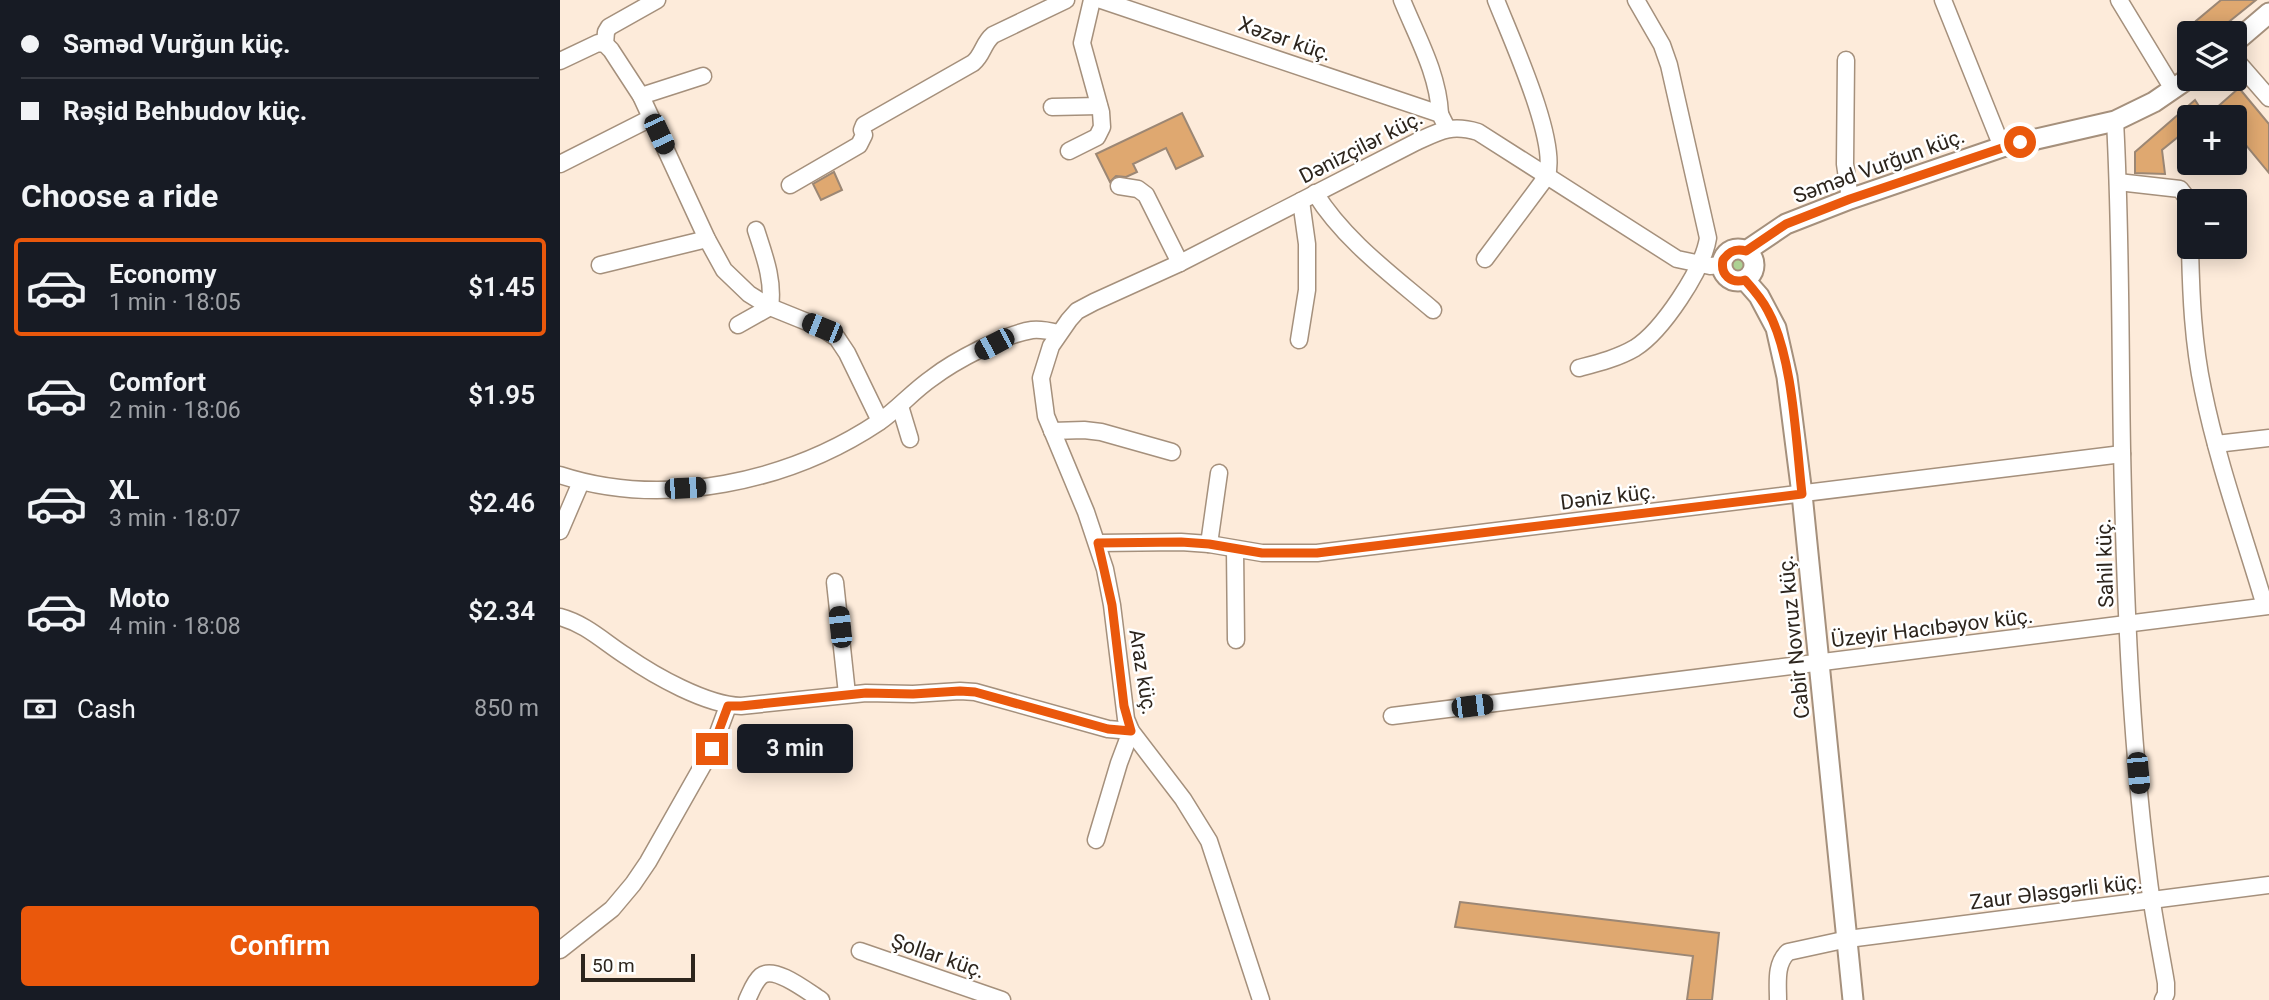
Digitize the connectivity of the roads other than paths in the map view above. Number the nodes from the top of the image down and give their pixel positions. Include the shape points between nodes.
1 (657, 0) edge
2 (1064, 0) edge
3 (1092, 0) edge
4 (1101, 0) edge
5 (1402, 0) edge
6 (1496, 0) edge
7 (1943, 0) edge
8 (2119, 0) edge
9 (1643, 2) edge
10 (2269, 13) edge
11 (2247, 32) edge
12 (605, 44) junction
13 (1846, 60) dead end
14 (560, 61) edge
15 (2247, 73) edge
16 (703, 76) dead end
17 (2177, 79) edge
18 (2177, 86) edge
19 (641, 96) junction
20 (2269, 98) edge
21 (1099, 106) junction
22 (1052, 107) dead end
23 (651, 118) junction
24 (1444, 121) junction
25 (2115, 121) junction
26 (2002, 147) junction
27 (1069, 151) dead end
28 (560, 164) edge
29 (1547, 175) junction
30 (2118, 182) junction
31 (790, 185) dead end
32 (1119, 186) dead end
33 (2177, 189) edge
34 (1308, 197) junction
35 (1850, 199) junction
36 (756, 230) dead end
37 (707, 239) junction
38 (1746, 251) junction
39 (1485, 259) dead end
40 (2190, 259) edge
41 (1180, 263) junction
42 (600, 265) dead end
43 (1699, 265) junction
44 (1722, 265) junction
45 (1745, 280) junction
46 (770, 307) junction
47 (1433, 310) dead end
48 (738, 325) dead end
49 (1058, 333) junction
50 (1299, 340) dead end
51 (1579, 369) dead end
52 (900, 406) junction
53 (880, 421) junction
54 (1052, 431) junction
55 (2269, 438) edge
56 (910, 439) dead end
57 (2216, 444) junction
58 (1171, 452) dead end
59 (2122, 454) junction
60 (1219, 473) dead end
61 (560, 475) edge
62 (581, 482) junction
63 (1802, 494) junction
64 (560, 531) edge
65 (1098, 543) junction
66 (1209, 544) junction
67 (1235, 549) junction
68 (835, 582) dead end
69 (2267, 606) edge
70 (560, 617) edge
71 (2128, 625) junction
72 (1236, 640) dead end
73 (1819, 663) junction
74 (847, 694) junction
75 (728, 706) junction
76 (1392, 716) dead end
77 (1131, 731) junction
78 (1096, 840) dead end
79 (2269, 885) edge
80 (2152, 901) junction
81 (1848, 939) junction
82 (560, 950) edge
83 (860, 951) dead end
84 (747, 1000) edge
85 (821, 1000) edge
86 (1002, 1000) edge
87 (1261, 1000) edge
88 (1778, 1000) edge
89 (1853, 1000) edge
90 (2163, 1000) edge

1 - 12 street via 609,27
2 - 31 street via 993,35 973,64 864,125 859,145
3 - 21 street via 1082,43
4 - 24 street, Xəzər küç.
5 - 24 street via 1433,74
6 - 29 street via 1535,99 1545,134
7 - 26 street
8 - 17 street
9 - 43 street via 1670,65 1707,226 1707,247
10 - 11 main road
12 - 14 street
12 - 19 street
13 - 35 street via 1845,164
15 - 20 street
16 - 19 street
18 - 25 main road, Səməd Vurğun küç.
19 - 23 street
21 - 22 street
21 - 27 street via 1102,127 1097,137
23 - 28 street
23 - 37 street
24 - 29 street, Dәnizçilәr küç. via 1478,132
24 - 34 street, Dәnizçilәr küç.
25 - 26 main road, Səməd Vurğun küç.
25 - 30 street, Sahil küç.
26 - 35 main road, Səməd Vurğun küç.
29 - 39 street
29 - 43 street, Dәnizçilәr küç. via 1664,252
30 - 33 street
30 - 59 street, Sahil küç.
32 - 41 street via 1146,195
34 - 41 street, Dәnizçilәr küç.
34 - 47 street
34 - 50 street via 1307,290
35 - 38 main road, Səməd Vurğun küç. via 1786,224
36 - 46 street via 770,278
37 - 42 street
37 - 46 street via 730,277
38 - 44 main road via 1730,251
38 - 45 main road via 1754,262 1751,276
40 - 57 street via 2193,321
41 - 49 street, Dәnizçilәr küç. via 1077,312
43 - 44 street, Dәnizçilәr küç.
43 - 51 street via 1651,335 1622,355
44 - 45 main road via 1732,281
45 - 63 main road, Cabir Novruz küç. via 1768,311 1781,345
46 - 48 street
46 - 53 street via 837,338
49 - 52 street via 1030,330 994,344 934,376
49 - 54 street, Araz küç. via 1041,378
52 - 53 street
52 - 56 street
53 - 62 street via 814,458 737,482 665,489
54 - 58 street via 1101,432
54 - 65 street, Araz küç.
55 - 57 street
57 - 69 street
59 - 63 street, Dәniz küç.
59 - 71 street, Sahil küç.
60 - 66 street
61 - 62 street
62 - 64 street
63 - 67 street, Dәniz küç. via 1317,553
63 - 73 main road, Cabir Novruz küç.
65 - 66 street, Dәniz küç.
65 - 77 street, Araz küç.
66 - 67 street, Dәniz küç.
67 - 72 street
68 - 74 street
69 - 71 street, Üzeyir Hacıbəyov küç.
70 - 75 street via 584,626 625,656 683,688
71 - 73 street, Üzeyir Hacıbəyov küç.
71 - 80 street, Sahil küç.
73 - 76 street, Üzeyir Hacıbəyov küç.
73 - 81 main road, Cabir Novruz küç.
74 - 75 street
74 - 77 street via 975,692 1108,729
75 - 82 street via 712,749 633,884 612,909
77 - 78 street
77 - 87 street, Araz küç. via 1184,799 1209,841
79 - 80 street, Zaur Ələsgərli küç.
80 - 81 street, Zaur Ələsgərli küç.
80 - 90 street, Sahil küç. via 2166,983
81 - 88 street, Zaur Ələsgərli küç. via 1788,951 1779,965
81 - 89 main road, Cabir Novruz küç.
83 - 86 street, Şollar küç.
84 - 85 street via 755,983 770,972

